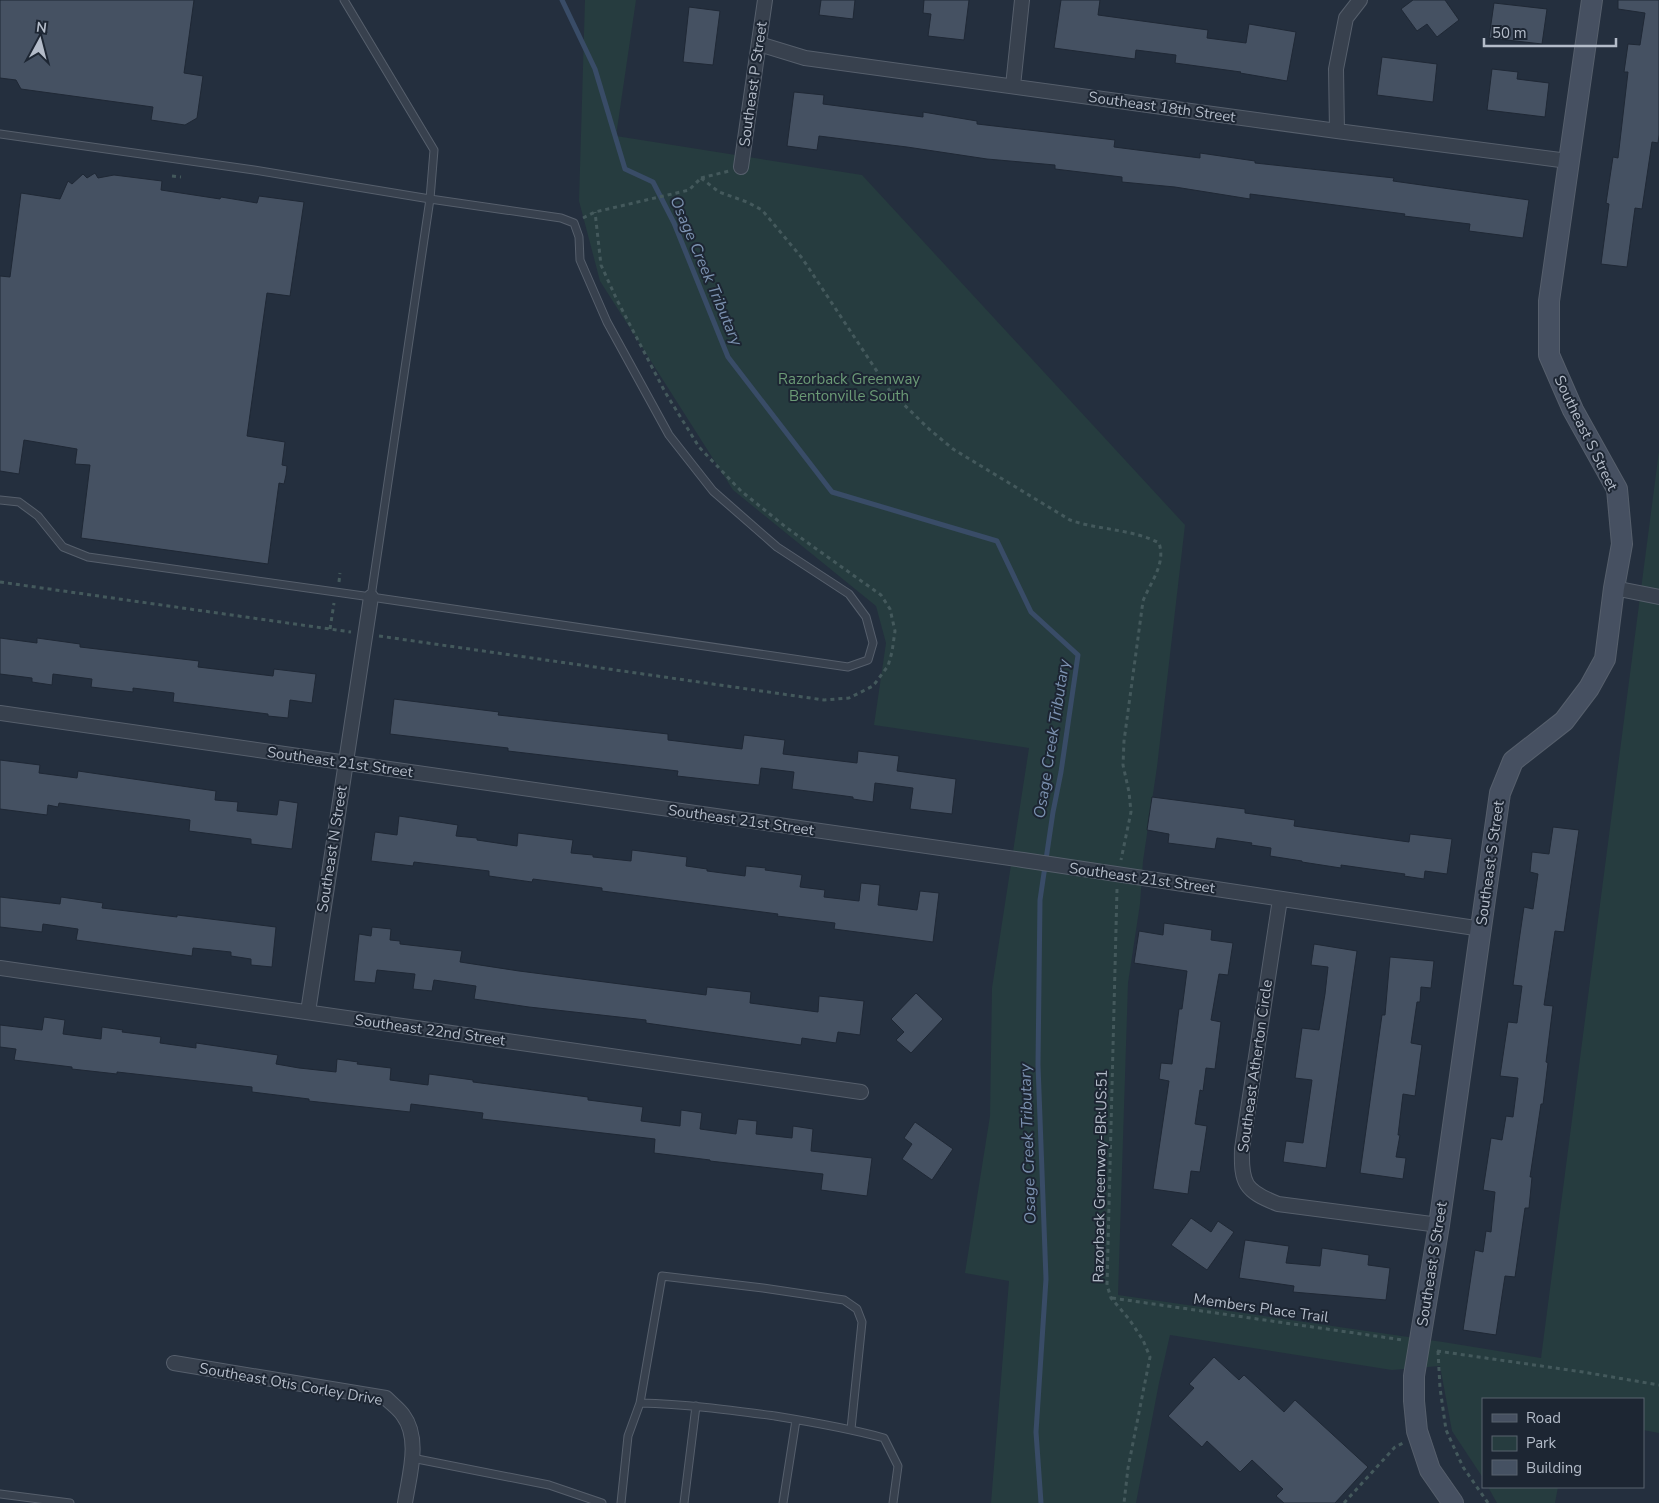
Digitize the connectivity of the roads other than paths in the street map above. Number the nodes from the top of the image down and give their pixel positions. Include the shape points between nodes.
1 (344, 0) edge
2 (765, 0) edge
3 (1022, 0) edge
4 (1360, 0) edge
5 (1592, 0) edge
6 (759, 44) junction
7 (1013, 86) junction
8 (1337, 131) junction
9 (0, 134) edge
10 (1568, 160) junction
11 (741, 167) road end
12 (430, 199) junction
13 (0, 500) edge
14 (1614, 588) junction
15 (1659, 596) edge
16 (371, 597) junction
17 (0, 713) edge
18 (346, 763) junction
19 (1280, 899) junction
20 (1482, 929) junction
21 (0, 968) edge
22 (308, 1012) junction
23 (861, 1092) dead end
24 (1439, 1225) junction
25 (174, 1363) dead end
26 (640, 1403) junction
27 (696, 1406) junction
28 (796, 1420) junction
29 (851, 1428) junction
30 (412, 1458) junction
31 (0, 1494) edge
32 (27, 1500) edge
33 (70, 1503) edge
34 (405, 1503) edge
35 (602, 1503) edge
36 (621, 1503) edge
37 (684, 1503) edge
38 (783, 1503) edge
39 (893, 1503) edge
40 (1453, 1503) edge

1 - 12 lane via 434,150
2 - 6 street, Southeast P Street
3 - 7 street
4 - 8 street via 1346,18 1336,69
5 - 10 street, Southeast S Street
6 - 7 street, Southeast 18th Street via 805,58
6 - 11 street, Southeast P Street
7 - 8 street, Southeast 18th Street
8 - 10 street, Southeast 18th Street
9 - 12 lane
10 - 14 street, Southeast S Street via 1549,301 1549,355 1573,410 1616,489 1622,544
12 - 16 lane
12 - 16 lane via 561,218 574,223 579,237 580,260 607,322 669,435 713,491 777,548 848,594 866,617 873,643 868,660 848,666
13 - 16 lane via 19,502 38,516 62,547 88,558
14 - 15 street
14 - 20 street, Southeast S Street via 1606,659 1564,721 1513,761 1500,793
16 - 18 street, Southeast N Street
17 - 18 street, Southeast 21st Street
18 - 19 street, Southeast 21st Street
18 - 22 street, Southeast N Street
19 - 20 street, Southeast 21st Street
19 - 24 street, Southeast Atherton Circle via 1242,1149 1241,1168 1246,1184 1260,1196 1278,1204
20 - 24 street, Southeast S Street
21 - 22 street, Southeast 22nd Street
22 - 23 street, Southeast 22nd Street
24 - 40 street, Southeast S Street via 1414,1376 1414,1401 1417,1431 1430,1470
25 - 30 street, Southeast Otis Corley Drive via 386,1398 404,1415 412,1436
26 - 27 lane
26 - 29 lane via 662,1276 725,1283 844,1300 857,1309 862,1322
26 - 36 lane via 628,1436
27 - 28 lane
27 - 37 lane
28 - 29 lane
28 - 38 lane
29 - 39 lane via 884,1438 898,1466
30 - 34 street, Southeast Otis Corley Drive
30 - 35 lane via 549,1485
31 - 32 lane
32 - 33 lane

